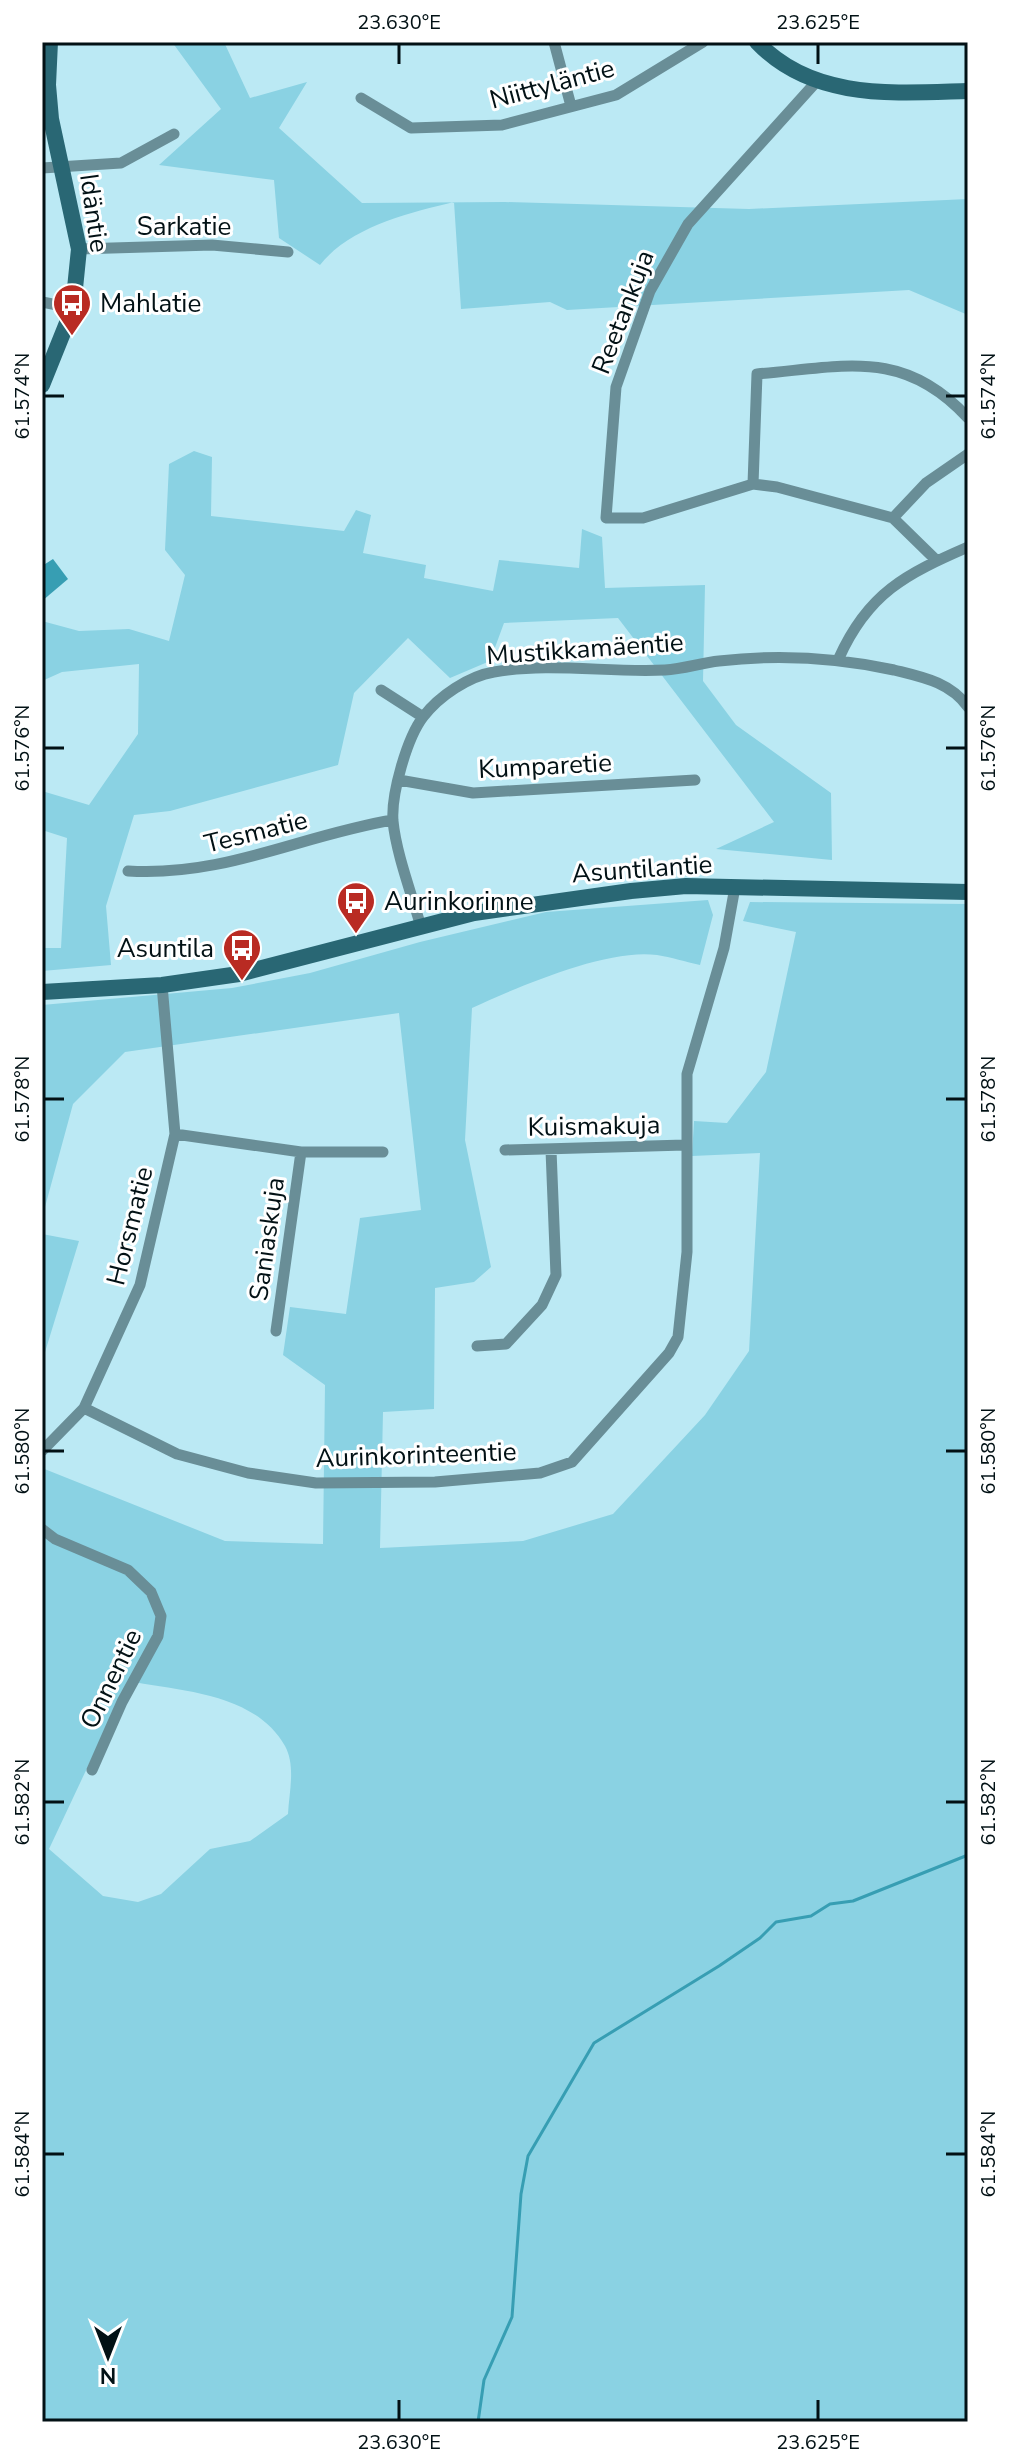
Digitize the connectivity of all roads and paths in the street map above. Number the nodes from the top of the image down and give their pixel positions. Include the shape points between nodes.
1 (50, 42) edge
2 (554, 42) edge
3 (703, 42) edge
4 (757, 42) edge
5 (817, 81) junction
6 (968, 91) edge
7 (361, 98) dead end
8 (571, 106) junction
9 (174, 134) dead end
10 (42, 168) edge
11 (63, 168) junction
12 (79, 249) junction
13 (288, 252) dead end
14 (42, 302) edge
15 (73, 308) junction
16 (42, 385) edge
17 (968, 418) edge
18 (968, 454) edge
19 (753, 484) junction
20 (893, 518) junction
21 (968, 547) edge
22 (936, 560) junction
23 (839, 658) junction
24 (381, 690) dead end
25 (968, 707) edge
26 (423, 717) junction
27 (399, 780) junction
28 (695, 780) dead end
29 (393, 820) junction
30 (128, 871) dead end
31 (735, 887) junction
32 (968, 892) edge
33 (421, 927) junction
34 (162, 985) junction
35 (42, 992) edge
36 (175, 1134) junction
37 (685, 1145) junction
38 (505, 1150) dead end
39 (551, 1150) junction
40 (301, 1152) junction
41 (383, 1152) dead end
42 (276, 1331) dead end
43 (477, 1346) dead end
44 (84, 1408) junction
45 (42, 1451) edge
46 (42, 1529) edge
47 (92, 1770) dead end

1 - 11 street, Idäntie via 50,108
2 - 8 street
3 - 8 street, Niittyläntie via 616,95
4 - 5 street
5 - 6 street via 864,92
5 - 19 street, Reetankuja via 688,224 650,291 616,387 606,518 643,518
7 - 8 street, Niittyläntie via 411,128 502,125
9 - 11 street via 121,163
10 - 11 street
11 - 12 street, Idäntie
12 - 13 street, Sarkatie via 212,245
12 - 15 street, Idäntie
14 - 15 street
15 - 16 street, Idäntie
17 - 19 street via 906,371 867,366 757,374
18 - 20 street via 926,483
19 - 20 street
20 - 22 street
21 - 22 street
22 - 23 street via 879,595
23 - 25 street, Mustikkamäentie via 935,681
23 - 26 street, Mustikkamäentie via 764,657 666,670 493,672 456,689
24 - 26 street
26 - 27 street, Mustikkamäentie
27 - 28 street, Kumparetie via 473,793
27 - 29 street, Mustikkamäentie
29 - 30 street, Tesmatie via 234,863 189,871
29 - 33 street, Mustikkamäentie
31 - 32 street, Asuntilantie
31 - 33 street, Asuntilantie via 686,886 530,903
31 - 37 street, Aurinkorinteentie via 724,948 687,1074
33 - 34 street, Asuntilantie via 276,967
34 - 35 street, Asuntilantie
34 - 36 street, Horsmatie
36 - 40 street
36 - 44 street, Horsmatie via 140,1285
37 - 39 street, Kuismakuja
37 - 44 street, Aurinkorinteentie via 687,1252 678,1337 572,1462 540,1473 435,1482 316,1483 248,1473 177,1454
38 - 39 street, Kuismakuja
39 - 43 street via 556,1275 542,1305 506,1344
40 - 41 street
40 - 42 street, Saniaskuja
44 - 45 street, Horsmatie
46 - 47 street, Onnentie via 128,1570 151,1592 161,1616 158,1636

